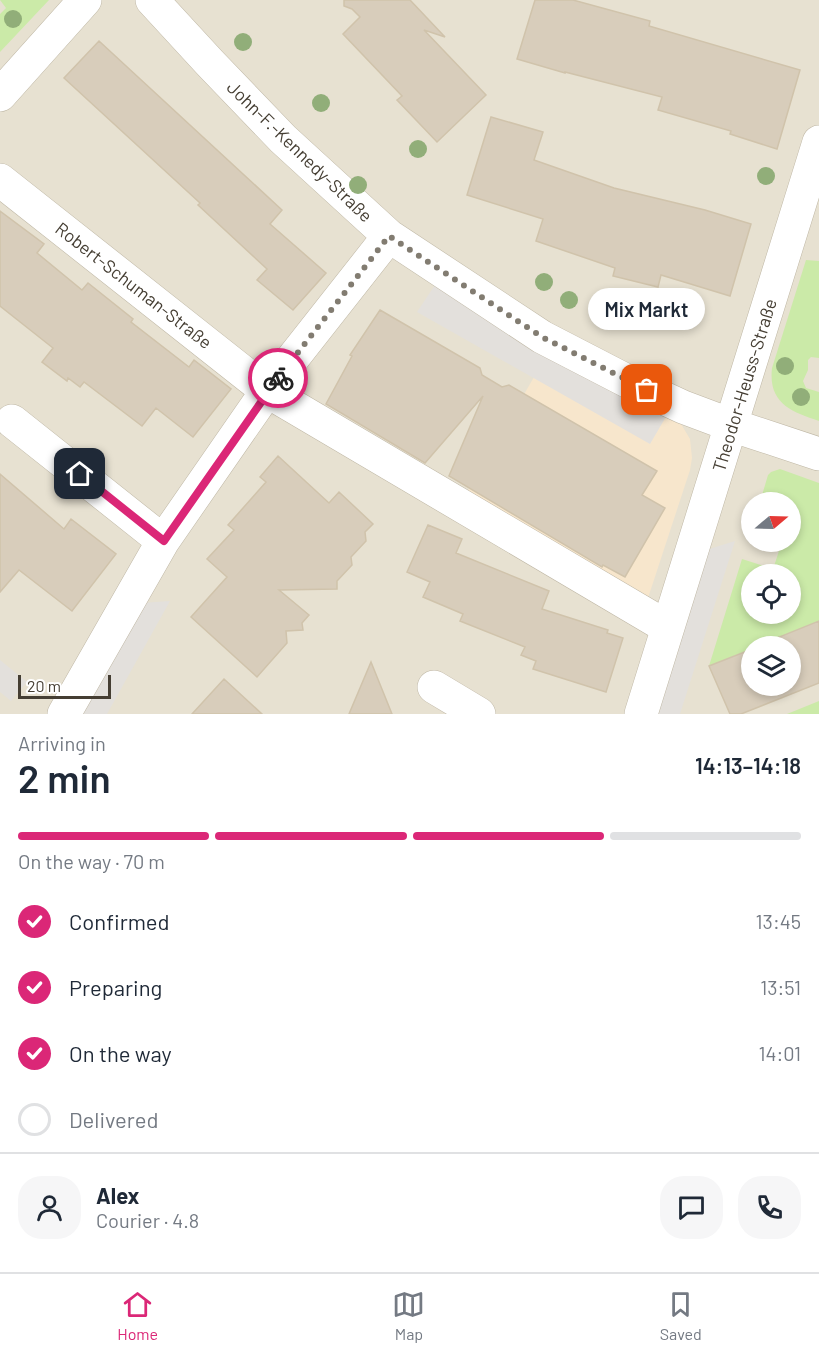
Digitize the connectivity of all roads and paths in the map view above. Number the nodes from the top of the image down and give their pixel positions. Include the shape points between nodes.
1 (85, 0) edge
2 (152, 0) edge
3 (0, 95) edge
4 (819, 142) edge
5 (0, 180) edge
6 (389, 236) junction
7 (267, 391) junction
8 (12, 420) dead end
9 (731, 425) junction
10 (819, 454) edge
11 (164, 541) junction
12 (667, 627) junction
13 (434, 687) dead end
14 (64, 714) edge
15 (479, 714) edge
16 (641, 714) edge

1 - 3 street
2 - 6 street, John-F.-Kennedy-Straße via 283,139
4 - 9 street, Theodor-Heuss-Straße
5 - 7 street, Robert-Schuman-Straße
6 - 7 street
6 - 9 street, John-F.-Kennedy-Straße via 542,337 629,382
7 - 11 street
7 - 12 street
8 - 11 street
9 - 10 street, John-F.-Kennedy-Straße
9 - 12 street, Theodor-Heuss-Straße
11 - 14 street
12 - 16 street, Theodor-Heuss-Straße
13 - 15 street

